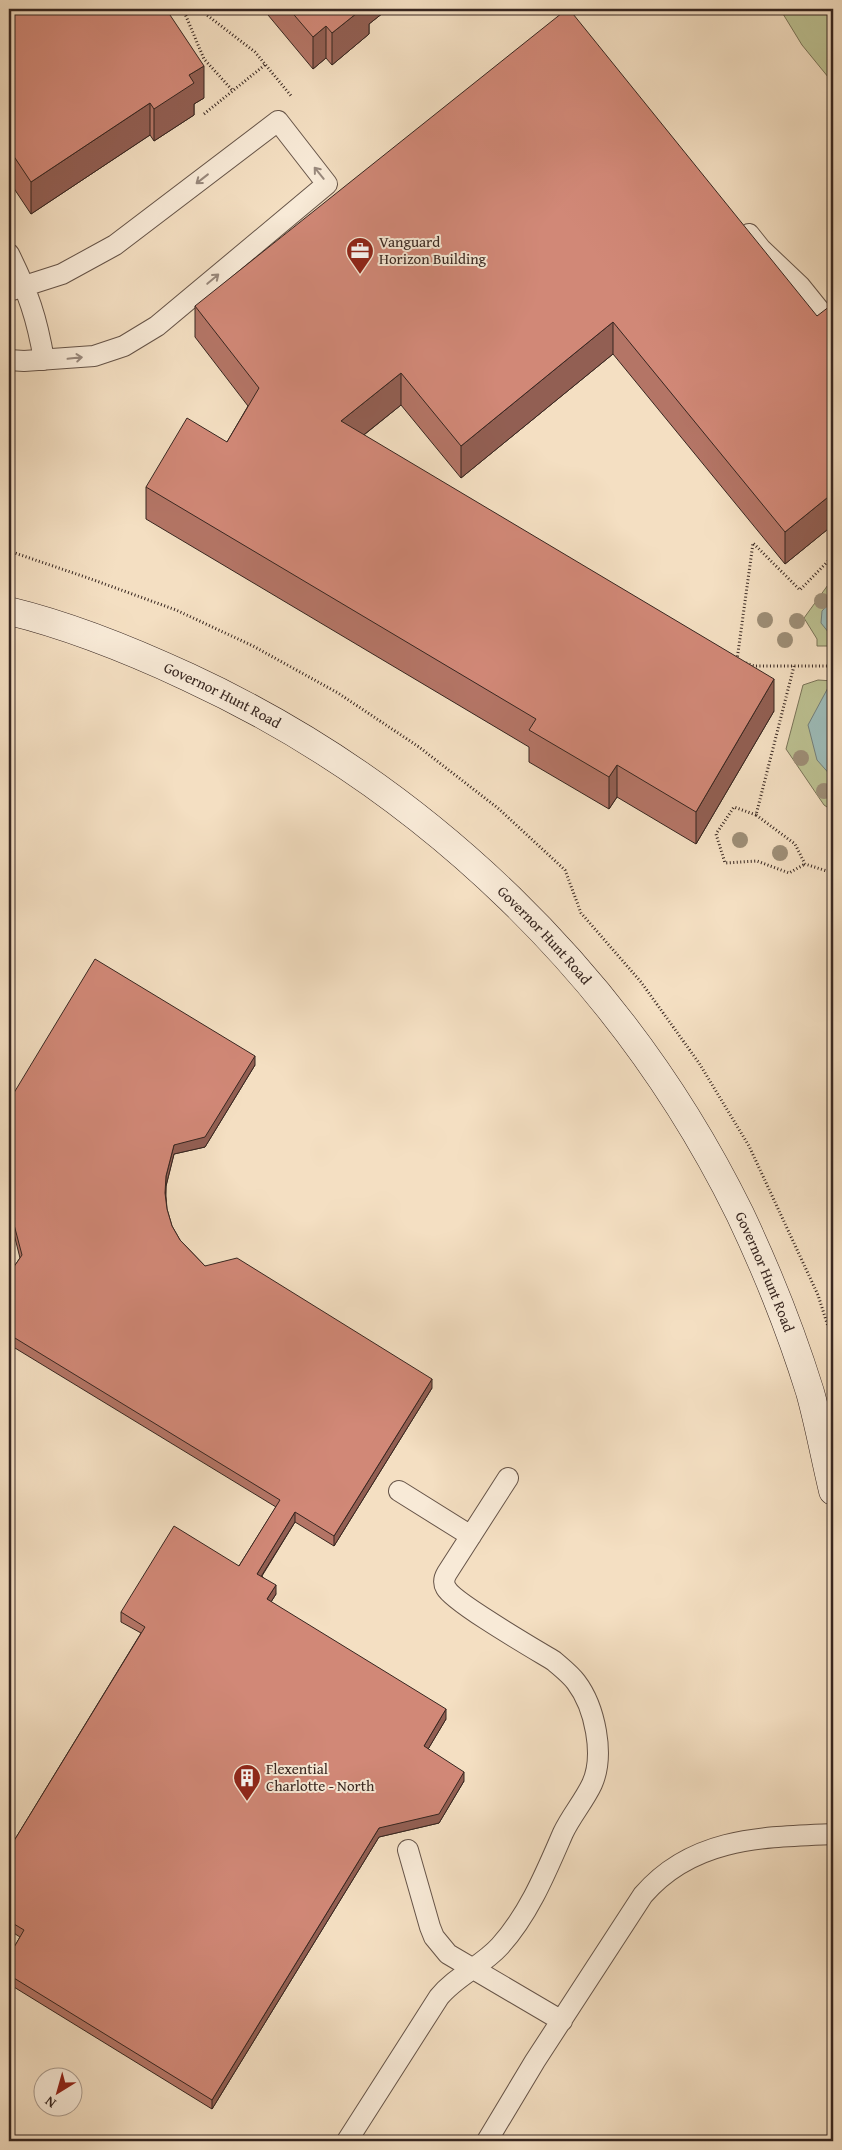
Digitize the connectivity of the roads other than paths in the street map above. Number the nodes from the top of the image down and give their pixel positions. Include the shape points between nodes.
1 (736, 218) edge
2 (9, 254) edge
3 (17, 288) edge
4 (833, 327) edge
5 (9, 360) edge
6 (44, 360) junction
7 (9, 611) edge
8 (508, 1478) dead end
9 (398, 1491) dead end
10 (833, 1491) edge
11 (471, 1536) junction
12 (833, 1834) edge
13 (408, 1850) dead end
14 (472, 1969) junction
15 (562, 2022) junction
16 (347, 2141) edge
17 (487, 2141) edge

1 - 4 lane via 800,286
2 - 3 lane
3 - 6 lane via 38,324
6 -> 3 lane via 94,356 124,346 157,326 328,184 278,121 115,245 62,274
5 - 6 lane
7 - 10 street, Governor Hunt Road via 77,631 144,657 239,700 284,726 372,782 425,821 502,890 574,964 636,1042 692,1126 740,1214 778,1300 810,1393
8 - 11 lane
9 - 11 lane
11 - 14 lane via 447,1573 445,1587 463,1603 566,1671 585,1696 598,1759 592,1784 565,1830 537,1891 500,1947
12 - 15 lane via 744,1840 709,1850 662,1875 643,1895
13 - 14 lane via 434,1937 448,1954
14 - 15 lane
14 - 16 lane via 439,1997
15 - 17 lane

